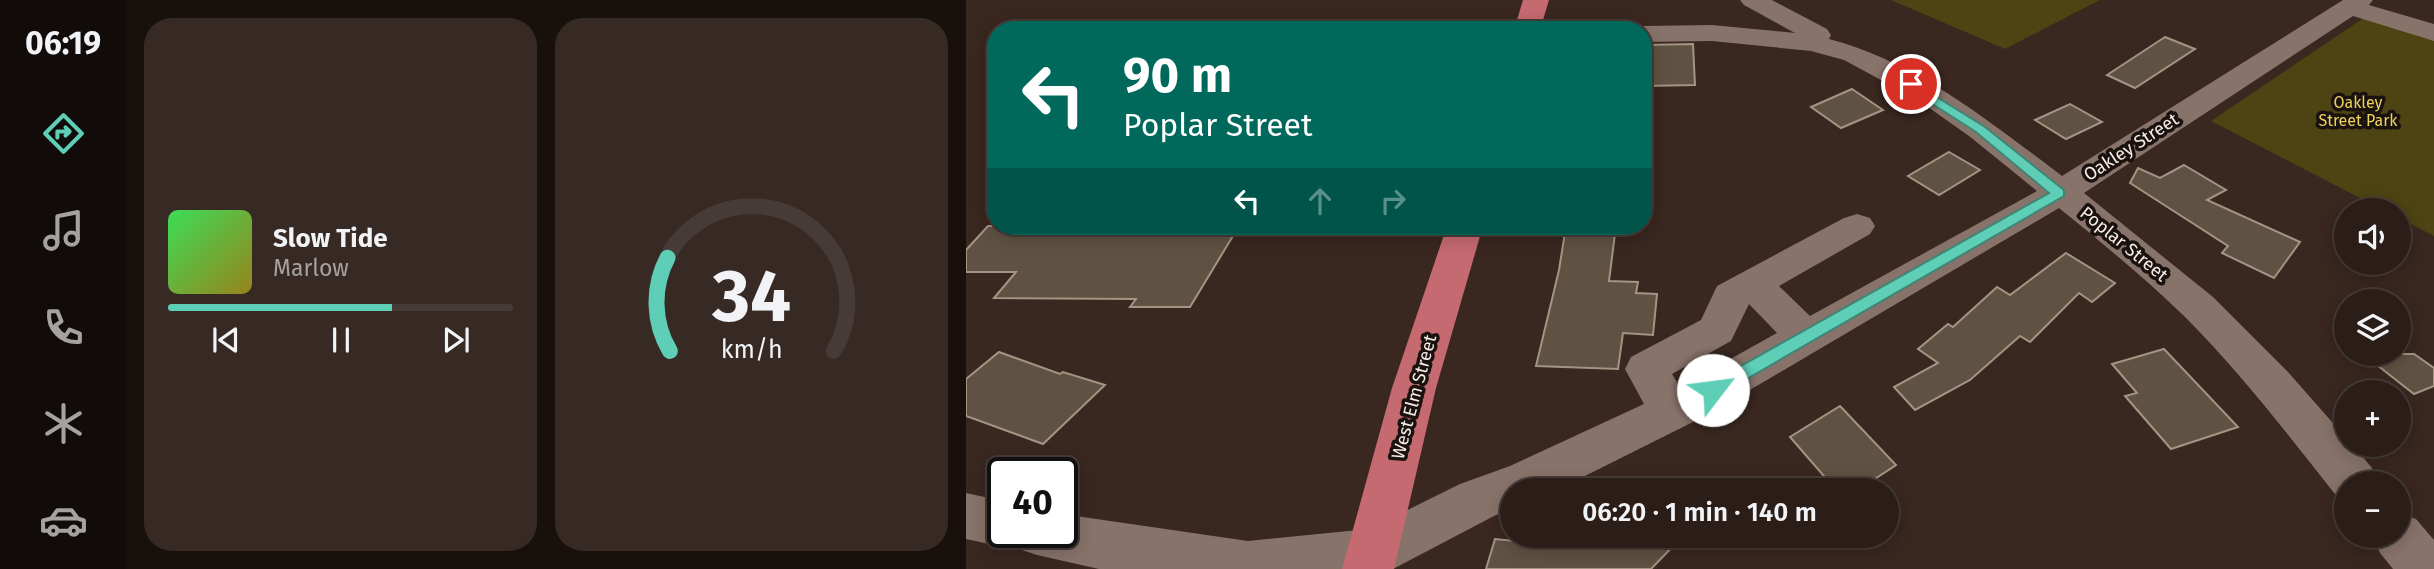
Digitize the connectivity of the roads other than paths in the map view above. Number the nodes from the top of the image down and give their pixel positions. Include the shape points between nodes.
1 (1753, 0) edge
2 (2355, 3) edge
3 (2434, 33) edge
4 (1652, 34) edge
5 (1854, 54) junction
6 (2059, 193) junction
7 (1857, 226) dead end
8 (1462, 235) edge
9 (1753, 284) junction
10 (1717, 330) junction
11 (1806, 337) junction
12 (1752, 367) junction
13 (1672, 411) junction
14 (2345, 471) edge
15 (1078, 541) edge
16 (2408, 548) edge
17 (1370, 561) edge
18 (2425, 569) edge

1 - 5 street
2 - 3 street
2 - 6 street, Oakley Street
4 - 5 street, Poplar Street via 1781,39
5 - 6 street, Poplar Street via 1980,129
6 - 11 street, Oakley Street
6 - 14 street, Poplar Street via 2199,307 2273,384
7 - 9 street
8 - 17 highway, West Elm Street via 1414,388
9 - 10 street via 1731,296
9 - 11 street
10 - 12 street
10 - 13 street via 1646,369
11 - 12 street, Oakley Street
12 - 13 street, Oakley Street
13 - 17 street, Oakley Street via 1524,483 1477,500
15 - 17 street via 1248,566
16 - 18 street

